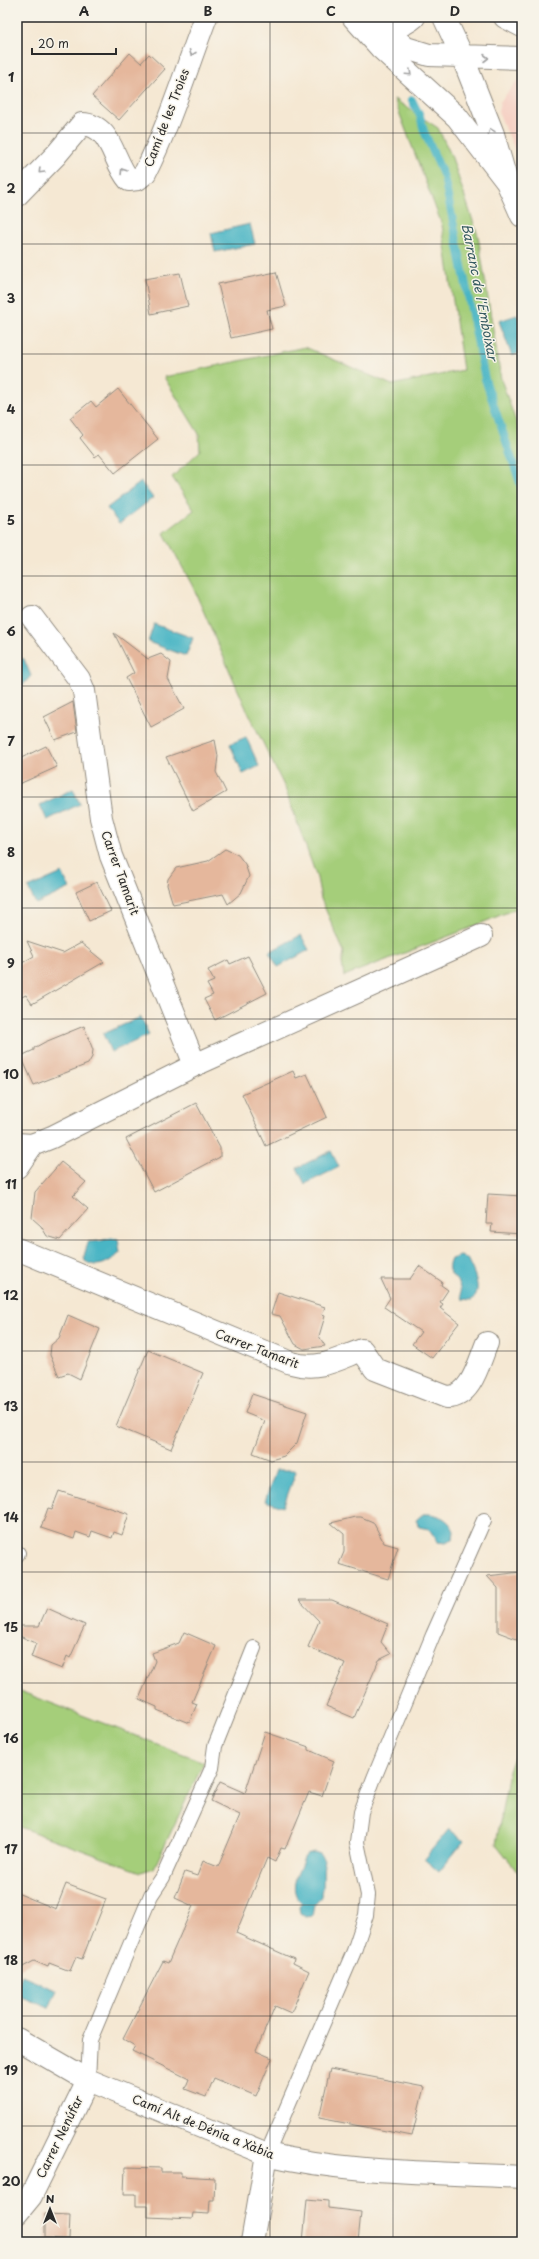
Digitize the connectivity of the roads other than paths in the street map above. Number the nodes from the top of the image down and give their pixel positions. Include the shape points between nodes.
1 (206, 17) edge
2 (414, 17) edge
3 (444, 17) edge
4 (505, 17) edge
5 (354, 18) edge
6 (522, 26) edge
7 (382, 38) junction
8 (463, 58) junction
9 (522, 58) edge
10 (507, 182) junction
11 (17, 195) edge
12 (522, 216) edge
13 (32, 618) dead end
14 (480, 936) dead end
15 (195, 1065) junction
16 (24, 1144) edge
17 (17, 1167) edge
18 (17, 1249) edge
19 (488, 1343) dead end
20 (484, 1520) dead end
21 (254, 1648) dead end
22 (17, 2039) edge
23 (88, 2080) junction
24 (267, 2154) junction
25 (522, 2177) edge
26 (17, 2213) edge
27 (252, 2242) edge

1 -> 11 street, Camí de les Troies via 172,112 145,173 138,179 129,180 122,172 100,129 93,124 82,124
2 - 7 street
3 - 8 street
4 - 6 street
5 - 7 street
7 - 8 street via 429,55
7 -> 10 street via 457,117
8 -> 9 street
10 -> 8 street via 493,134
10 - 12 street
13 - 15 street, Carrer Tamarit via 79,679 84,691 101,818 111,856
14 - 15 street
15 - 16 street via 52,1137
16 - 17 street
18 - 19 street, Carrer Tamarit via 291,1363 313,1367 362,1350 375,1369 447,1397 458,1396 467,1389
20 - 24 lane via 433,1635 361,1812 357,1842 368,1895 366,1915 354,1951
21 - 23 lane via 215,1746 212,1768 163,1877 151,1895 90,2040
22 - 23 street, Camí Alt de Dénia a Xàbia
23 - 24 street, Camí Alt de Dénia a Xàbia
23 - 26 street, Carrer Nenúfar via 31,2196
24 - 25 street, Camí Alt de Dénia a Xàbia via 294,2161 381,2169
24 - 27 street

